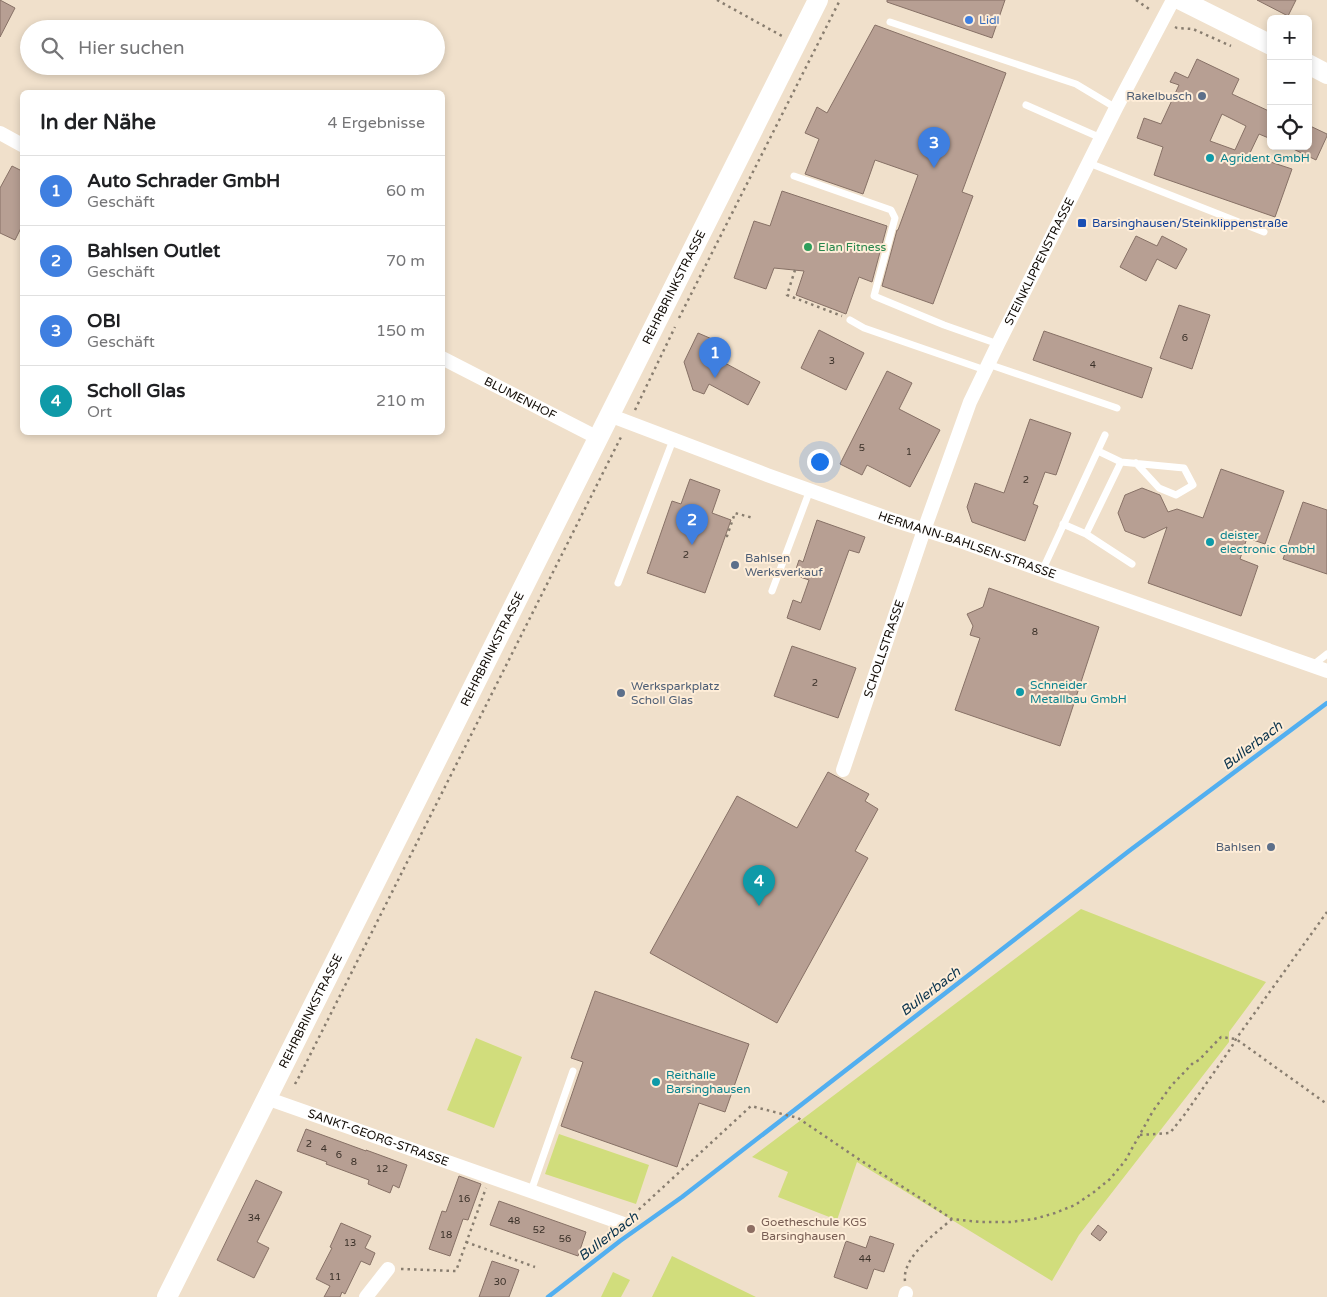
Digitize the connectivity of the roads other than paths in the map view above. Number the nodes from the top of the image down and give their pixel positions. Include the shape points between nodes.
1 (818, 0) edge
2 (1173, 0) edge
3 (1181, 0) edge
4 (890, 22) dead end
5 (1267, 43) edge
6 (1312, 66) edge
7 (1327, 74) edge
8 (1026, 105) dead end
9 (1116, 108) junction
10 (0, 133) edge
11 (1101, 138) junction
12 (20, 144) edge
13 (1089, 163) junction
14 (794, 176) dead end
15 (1264, 232) dead end
16 (850, 320) road end
17 (998, 344) junction
18 (445, 360) edge
19 (986, 367) junction
20 (1117, 408) dead end
21 (609, 415) junction
22 (1105, 436) dead end
23 (598, 438) junction
24 (673, 440) junction
25 (1098, 451) junction
26 (1121, 462) junction
27 (1136, 463) junction
28 (810, 490) junction
29 (1064, 524) junction
30 (924, 530) junction
31 (1086, 534) junction
32 (1132, 564) dead end
33 (1042, 571) junction
34 (618, 584) dead end
35 (772, 590) dead end
36 (1327, 654) edge
37 (1313, 666) junction
38 (1327, 670) edge
39 (843, 770) dead end
40 (573, 1071) dead end
41 (274, 1101) junction
42 (531, 1192) junction
43 (624, 1224) road end
44 (388, 1269) road end
45 (167, 1297) edge
46 (366, 1297) edge

1 - 21 main road, REHRBRINKSTRASSE
2 - 9 street, STEINKLIPPENSTRASSE
3 - 5 main road
4 - 9 lane via 1076,84
6 - 7 main road
8 - 11 lane
9 - 11 street, STEINKLIPPENSTRASSE
10 - 12 street
11 - 13 street, STEINKLIPPENSTRASSE
13 - 15 lane
13 - 17 street, STEINKLIPPENSTRASSE
14 - 17 lane via 891,210 895,218 874,296
16 - 19 lane via 864,328
17 - 19 street, STEINKLIPPENSTRASSE
18 - 23 street, BLUMENHOF
19 - 20 lane
19 - 30 street, STEINKLIPPENSTRASSE via 970,402
21 - 23 main road, REHRBRINKSTRASSE
21 - 24 street, HERMANN-BAHLSEN-STRASSE
22 - 25 lane
23 - 41 main road, REHRBRINKSTRASSE
24 - 28 street, HERMANN-BAHLSEN-STRASSE
24 - 34 lane
25 - 26 lane
25 - 29 lane
26 - 27 lane
26 - 31 lane
27 - 27 lane via 1184,468 1193,485 1176,495 1159,488
28 - 30 street, HERMANN-BAHLSEN-STRASSE
28 - 35 lane
29 - 31 lane
29 - 33 lane
30 - 33 street, HERMANN-BAHLSEN-STRASSE
30 - 39 street, SCHOLLSTRASSE
31 - 32 lane
33 - 37 street, HERMANN-BAHLSEN-STRASSE
36 - 37 lane
37 - 38 street, HERMANN-BAHLSEN-STRASSE
40 - 42 lane
41 - 42 street, SANKT-GEORG-STRASSE
41 - 45 main road, REHRBRINKSTRASSE
42 - 43 street, SANKT-GEORG-STRASSE
44 - 46 street

